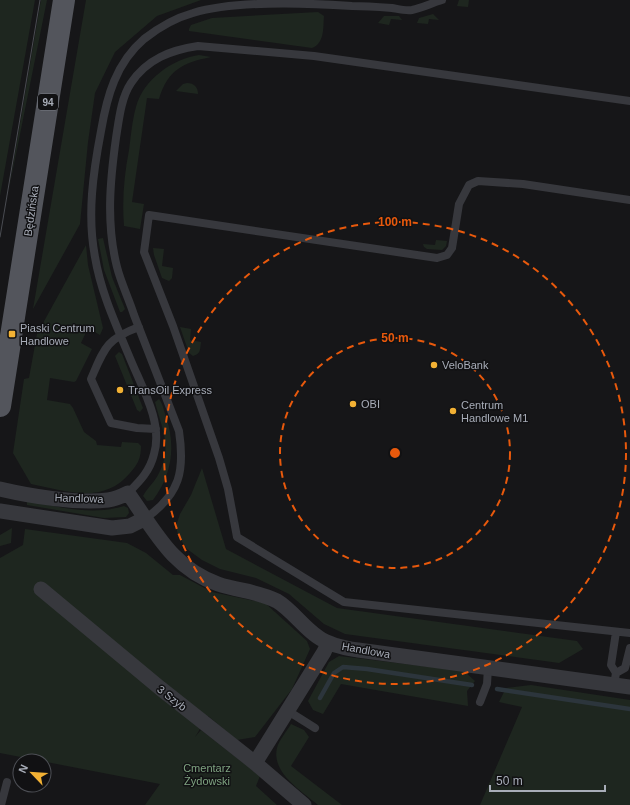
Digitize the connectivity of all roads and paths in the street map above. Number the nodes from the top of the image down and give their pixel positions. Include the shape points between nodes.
1 (442, 0) edge
2 (63, 8) edge
3 (630, 101) edge
4 (630, 200) edge
5 (139, 326) junction
6 (120, 333) junction
7 (0, 406) edge
8 (156, 429) junction
9 (0, 489) edge
10 (128, 494) junction
11 (0, 511) edge
12 (146, 518) junction
13 (41, 589) dead end
14 (616, 632) junction
15 (630, 633) edge
16 (328, 643) junction
17 (630, 648) edge
18 (488, 668) junction
19 (615, 679) junction
20 (630, 687) edge
21 (480, 702) dead end
22 (288, 711) junction
23 (315, 728) dead end
24 (256, 763) junction
25 (7, 782) dead end
26 (1, 805) edge
27 (304, 805) edge

1 - 6 lane via 411,10 334,4 272,4 220,8 174,20 141,42 124,61 113,80 105,104 91,192 90,213 95,257 100,280
2 - 7 main road, Będzińska / 94
3 - 5 lane via 314,56 198,46 178,48 161,56 142,70 131,83 119,118 110,180 111,229 117,267
4 - 14 lane via 523,184 478,181 469,185 459,204 452,248 447,255 437,258 149,215 144,252 219,458 228,489 236,537 344,602
5 - 6 lane
5 - 12 lane via 179,431 182,451 180,471 174,490 161,507
6 - 8 lane via 148,401
6 - 8 lane via 105,347 91,379 111,423
8 - 10 lane via 155,452 148,472
9 - 10 street, Handlowa via 27,495 93,501 109,500
10 - 12 street, Handlowa
11 - 12 street, Handlowa via 112,528 130,526
12 - 16 street, Handlowa via 163,545 194,573 220,585 249,590 277,601
13 - 24 street, 3 Szyb via 160,688
14 - 15 lane
14 - 19 lane via 611,664
16 - 18 street, Handlowa via 358,650
16 - 22 street
17 - 19 lane via 625,668
18 - 19 street, Handlowa
18 - 21 lane via 487,684
19 - 20 street, Handlowa
22 - 23 lane
22 - 24 street
24 - 27 street, 3 Szyb
25 - 26 lane

